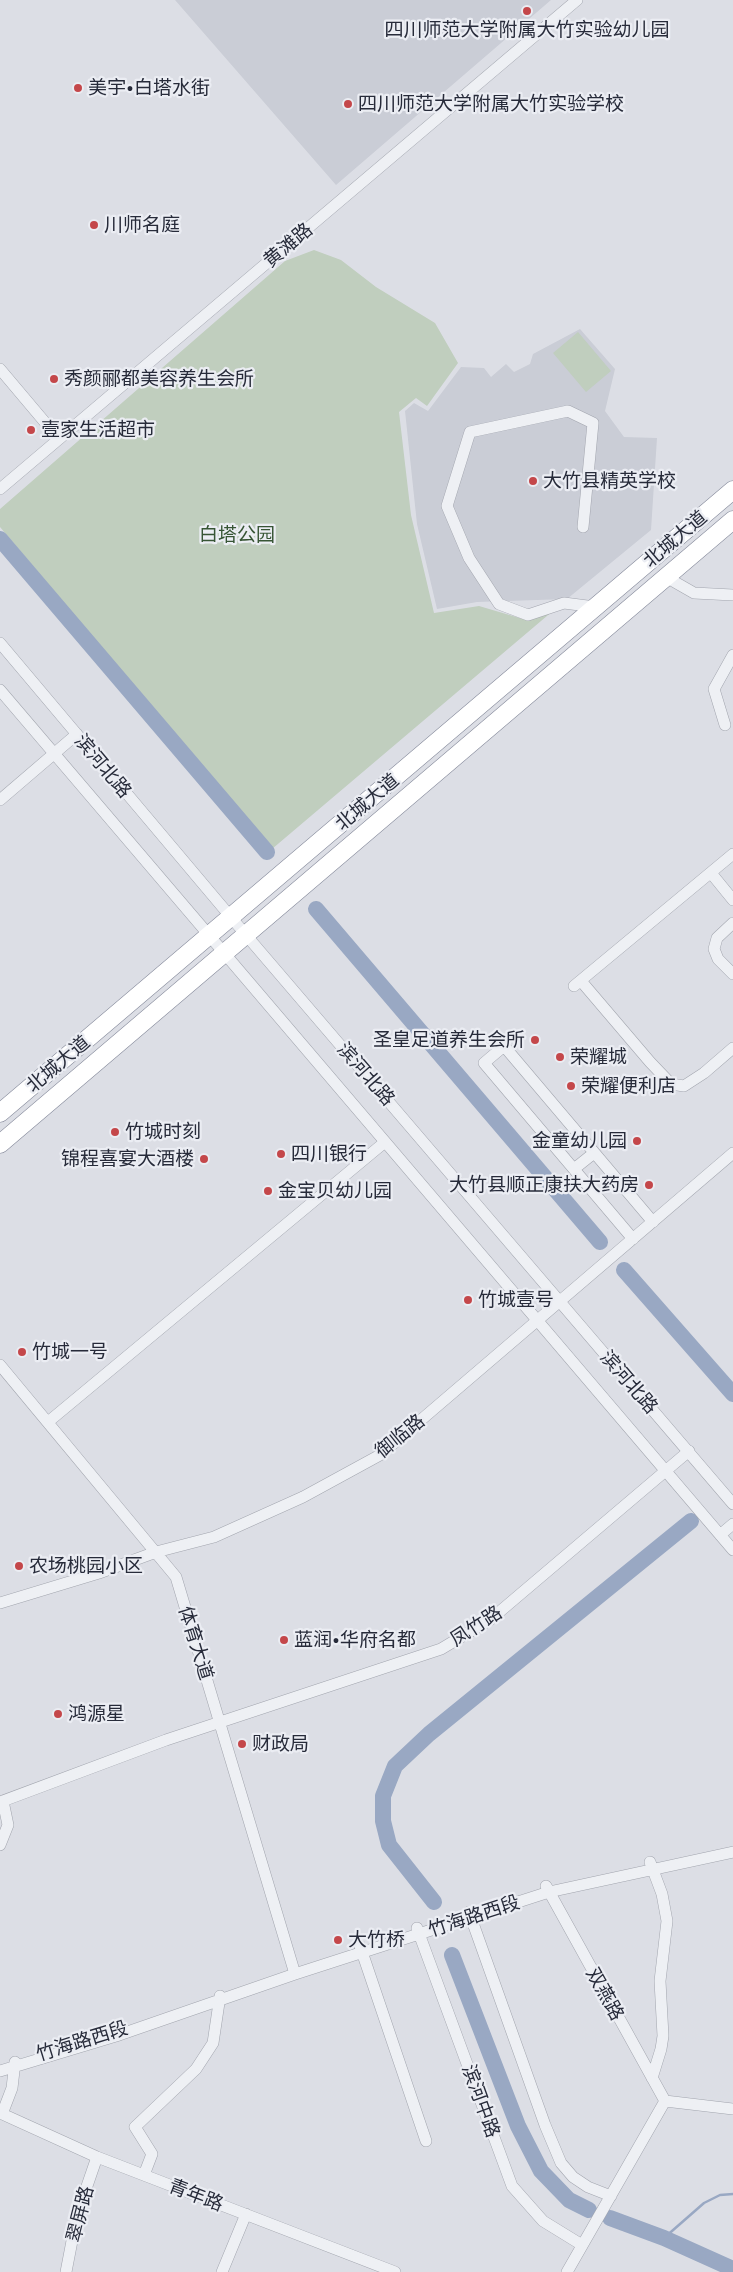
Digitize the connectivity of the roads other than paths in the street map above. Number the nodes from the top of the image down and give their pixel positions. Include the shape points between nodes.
1 (577, 0) edge
2 (0, 369) edge
3 (59, 440) junction
4 (0, 489) edge
5 (733, 490) edge
6 (733, 520) edge
7 (583, 527) dead end
8 (666, 577) junction
9 (733, 595) edge
10 (595, 607) junction
11 (0, 643) edge
12 (733, 655) edge
13 (0, 690) edge
14 (725, 725) dead end
15 (77, 734) junction
16 (54, 753) junction
17 (0, 800) edge
18 (732, 858) edge
19 (710, 873) junction
20 (733, 900) edge
21 (231, 917) junction
22 (733, 923) edge
23 (246, 935) junction
24 (209, 936) junction
25 (224, 954) junction
26 (733, 974) edge
27 (733, 1048) edge
28 (0, 1113) edge
29 (385, 1142) junction
30 (0, 1144) edge
31 (594, 1152) junction
32 (733, 1154) edge
33 (574, 1169) junction
34 (652, 1222) junction
35 (632, 1240) junction
36 (560, 1301) junction
37 (538, 1321) junction
38 (0, 1365) edge
39 (48, 1422) junction
40 (689, 1451) junction
41 (665, 1471) junction
42 (733, 1504) edge
43 (733, 1524) edge
44 (719, 1533) junction
45 (733, 1550) edge
46 (156, 1552) junction
47 (0, 1603) edge
48 (220, 1722) junction
49 (1, 1801) edge
50 (0, 1845) edge
51 (733, 1846) edge
52 (733, 1852) edge
53 (650, 1865) junction
54 (547, 1889) junction
55 (470, 1915) junction
56 (418, 1931) junction
57 (361, 1949) junction
58 (294, 1972) junction
59 (220, 1998) junction
60 (14, 2065) junction
61 (0, 2066) edge
62 (0, 2071) edge
63 (652, 2078) junction
64 (665, 2101) junction
65 (733, 2109) edge
66 (1, 2114) edge
67 (426, 2141) dead end
68 (97, 2158) junction
69 (144, 2175) junction
70 (611, 2196) junction
71 (246, 2214) junction
72 (582, 2245) junction
73 (364, 2267) edge
74 (66, 2272) edge
75 (222, 2272) edge
76 (395, 2272) edge
77 (567, 2272) edge

1 - 3 street, 黄滩路
2 - 3 street
3 - 4 street, 黄滩路
5 - 10 highway, 北城大道
6 - 8 highway, 北城大道
7 - 10 street via 593,423 568,411 470,432 447,506 469,558 499,604 528,616 569,603
8 - 9 street via 694,593
8 - 23 highway, 北城大道
10 - 21 highway, 北城大道
11 - 15 street, 滨河北路
12 - 14 street via 714,690
13 - 16 street, 滨河北路
15 - 16 street
15 - 21 street, 滨河北路
16 - 17 street
16 - 24 street, 滨河北路
18 - 19 street
19 - 20 street
19 - 27 street via 578,984 671,1084 684,1086
21 - 23 street, 滨河北路
21 - 24 highway, 北城大道
22 - 26 street via 718,938 714,949 718,959
23 - 25 highway, 北城大道
23 - 36 street, 滨河北路
24 - 25 street, 滨河北路
24 - 28 highway, 北城大道
25 - 29 street, 滨河北路
25 - 30 highway, 北城大道
29 - 37 street, 滨河北路
29 - 39 street
31 - 33 street
31 - 33 street via 504,1046 484,1062
31 - 34 street
32 - 34 street, 御临路
33 - 35 street
34 - 35 street, 御临路
35 - 36 street, 御临路
36 - 37 street, 御临路
36 - 40 street, 滨河北路
37 - 41 street, 滨河北路
37 - 46 street, 御临路 via 373,1459 302,1497 214,1537
38 - 39 street, 体育大道
39 - 46 street, 体育大道
40 - 41 street, 凤竹路
40 - 42 street, 滨河北路
41 - 44 street, 滨河北路
41 - 48 street, 凤竹路 via 491,1619 441,1649
43 - 44 street
44 - 45 street, 滨河北路
46 - 47 street, 御临路
46 - 48 street, 体育大道 via 176,1577
48 - 49 street, 凤竹路
48 - 58 street, 体育大道
49 - 50 street via 8,1825
51 - 53 street, 竹海路西段
52 - 53 street, 竹海路西段
53 - 54 street, 竹海路西段
53 - 63 street via 662,1894 667,1921 660,1981 663,2036
54 - 55 street, 竹海路西段
54 - 63 street, 双燕路
55 - 56 street, 竹海路西段
55 - 70 street via 561,2162 573,2177
56 - 57 street, 竹海路西段
56 - 72 street, 滨河中路 via 512,2186 543,2221
57 - 58 street, 竹海路西段
57 - 67 street
58 - 59 street, 竹海路西段
59 - 60 street, 竹海路西段
59 - 69 street via 213,2042 196,2069 135,2127 152,2154
60 - 61 street, 竹海路西段
60 - 62 street, 竹海路西段
60 - 66 street via 12,2088
63 - 64 street, 双燕路
64 - 65 street
64 - 70 street
66 - 68 street, 青年路
68 - 69 street, 青年路
68 - 74 street, 翠屏路 via 77,2215
69 - 71 street, 青年路
70 - 72 street
71 - 73 street, 青年路
71 - 75 street
72 - 77 street
73 - 76 street, 青年路

